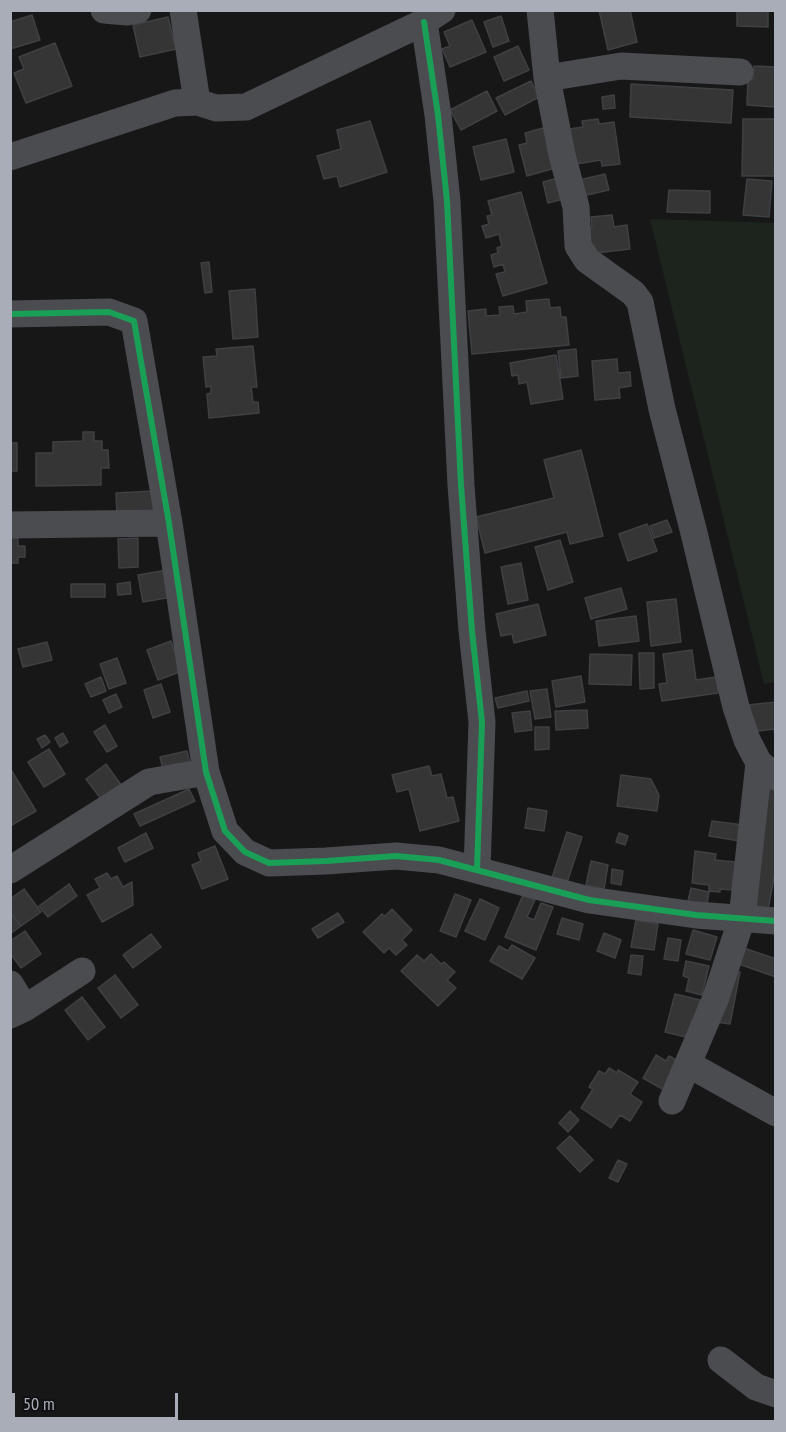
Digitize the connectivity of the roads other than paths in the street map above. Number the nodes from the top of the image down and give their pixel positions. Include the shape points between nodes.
1 (104, 10) edge
2 (138, 10) edge
3 (183, 10) edge
4 (540, 10) edge
5 (433, 16) edge
6 (740, 72) dead end
7 (547, 78) junction
8 (197, 102) junction
9 (10, 157) edge
10 (10, 314) edge
11 (169, 523) junction
12 (10, 525) edge
13 (767, 770) edge
14 (206, 772) junction
15 (10, 870) edge
16 (477, 870) junction
17 (742, 918) junction
18 (776, 921) edge
19 (82, 971) dead end
20 (10, 984) edge
21 (18, 1011) edge
22 (688, 1064) junction
23 (672, 1101) dead end
24 (776, 1113) edge
25 (721, 1360) dead end
26 (776, 1394) edge

1 - 2 street
3 - 8 street
4 - 7 street
5 - 8 street via 246,107 216,108
5 - 16 street via 461,485 482,722
6 - 7 street via 621,66
7 - 13 street via 576,207 578,246 587,260 640,302 662,409 736,706 747,740
8 - 9 street via 175,103
10 - 11 street via 109,312 134,321
11 - 12 street
11 - 14 street
13 - 17 street
14 - 15 street via 149,782
14 - 16 street via 225,831 245,852 269,863 396,856 439,860
16 - 17 street via 589,900
17 - 18 street
17 - 22 street via 715,1000
19 - 21 street
20 - 21 street
22 - 23 street
22 - 24 street
25 - 26 street via 756,1387

